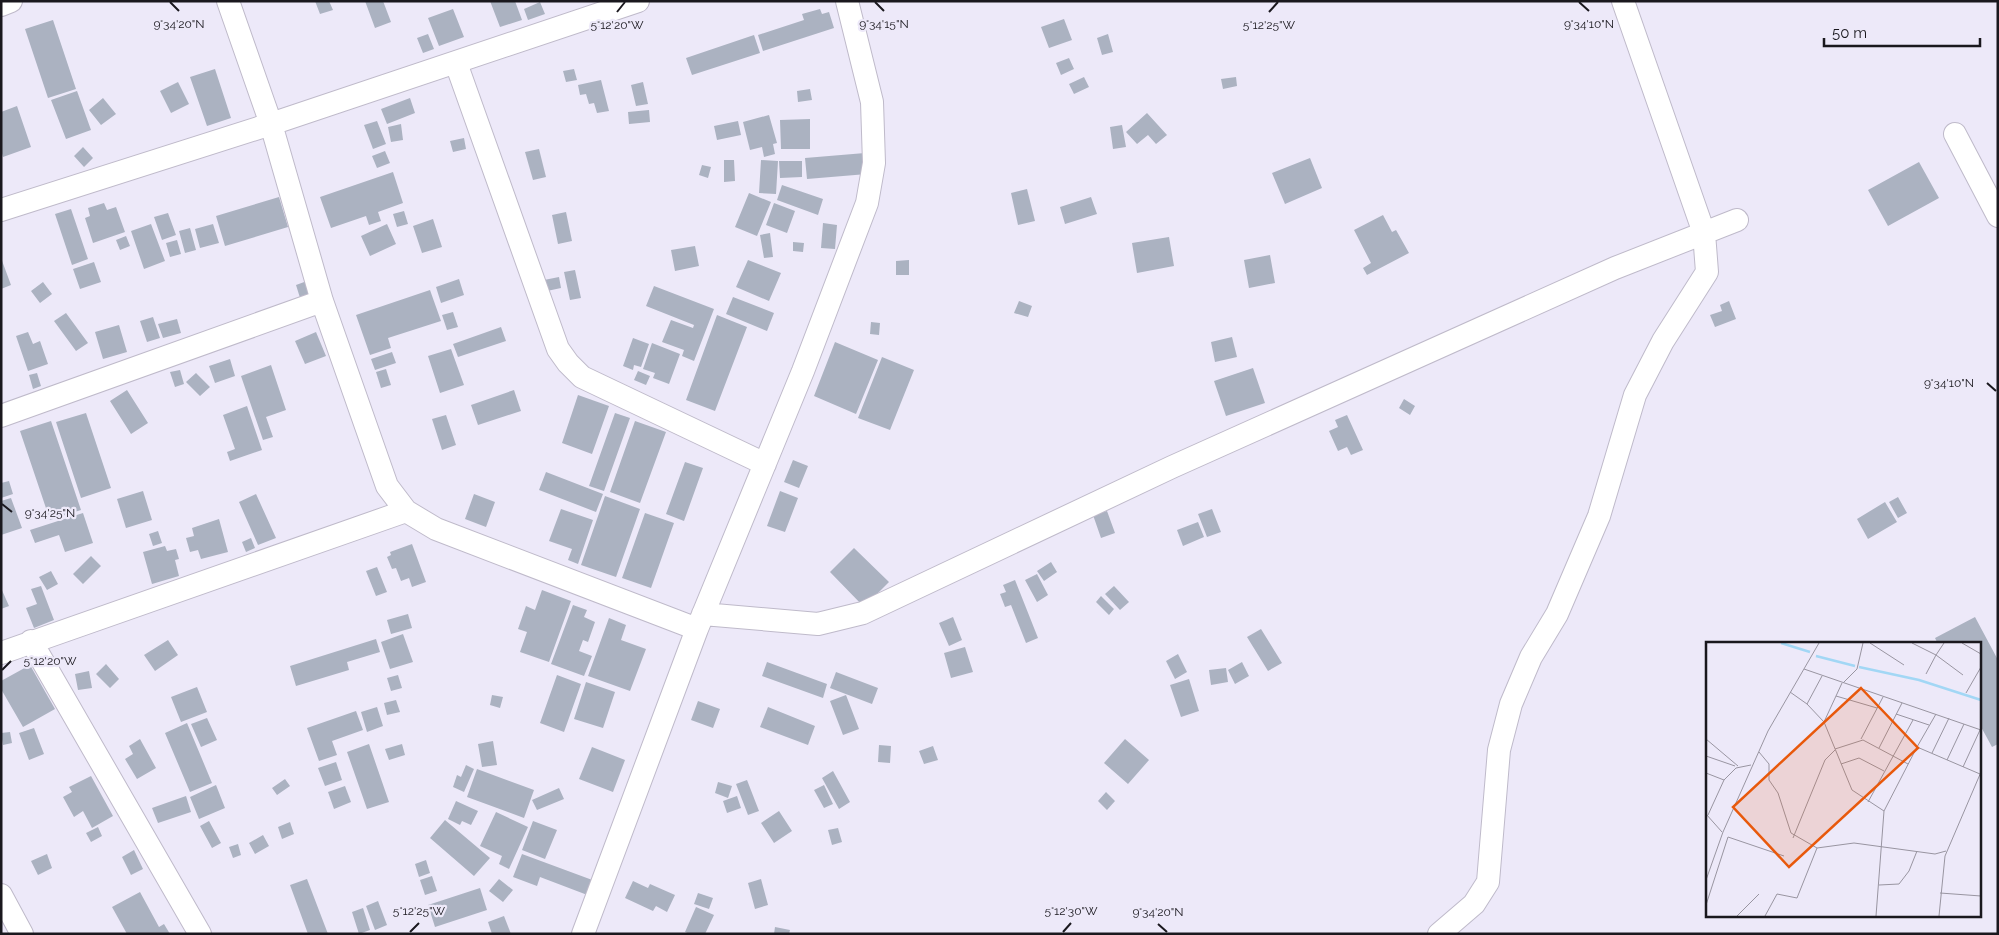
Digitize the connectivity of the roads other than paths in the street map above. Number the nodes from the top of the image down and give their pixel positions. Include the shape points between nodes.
1 (11, 1) edge
2 (228, 1) edge
3 (638, 1) edge
4 (847, 1) edge
5 (1623, 1) edge
6 (1, 5) edge
7 (456, 63) junction
8 (272, 124) junction
9 (1955, 134) dead end
10 (1, 210) edge
11 (1998, 216) edge
12 (1737, 220) dead end
13 (1704, 233) junction
14 (322, 300) junction
15 (1, 416) edge
16 (764, 464) junction
17 (406, 511) junction
18 (700, 622) junction
19 (31, 641) junction
20 (1, 653) edge
21 (1, 895) edge
22 (22, 934) edge
23 (200, 934) edge
24 (583, 934) edge
25 (1438, 934) edge

1 - 6 street
2 - 8 street
3 - 7 street
4 - 16 street via 872,102 874,163 868,195
5 - 13 street
7 - 8 street
7 - 16 street via 558,348 568,364 582,377
8 - 10 street
8 - 14 street
9 - 11 street
12 - 13 street
13 - 18 street via 1615,268 1181,463 863,613 818,624
13 - 25 street via 1707,272 1663,341 1635,395 1599,516 1557,614 1531,657 1511,704 1499,750 1488,882 1474,904
14 - 15 street
14 - 17 street via 387,486
16 - 18 street
17 - 18 street via 436,529
17 - 19 street
18 - 24 street
19 - 20 street
19 - 23 street
21 - 22 street

